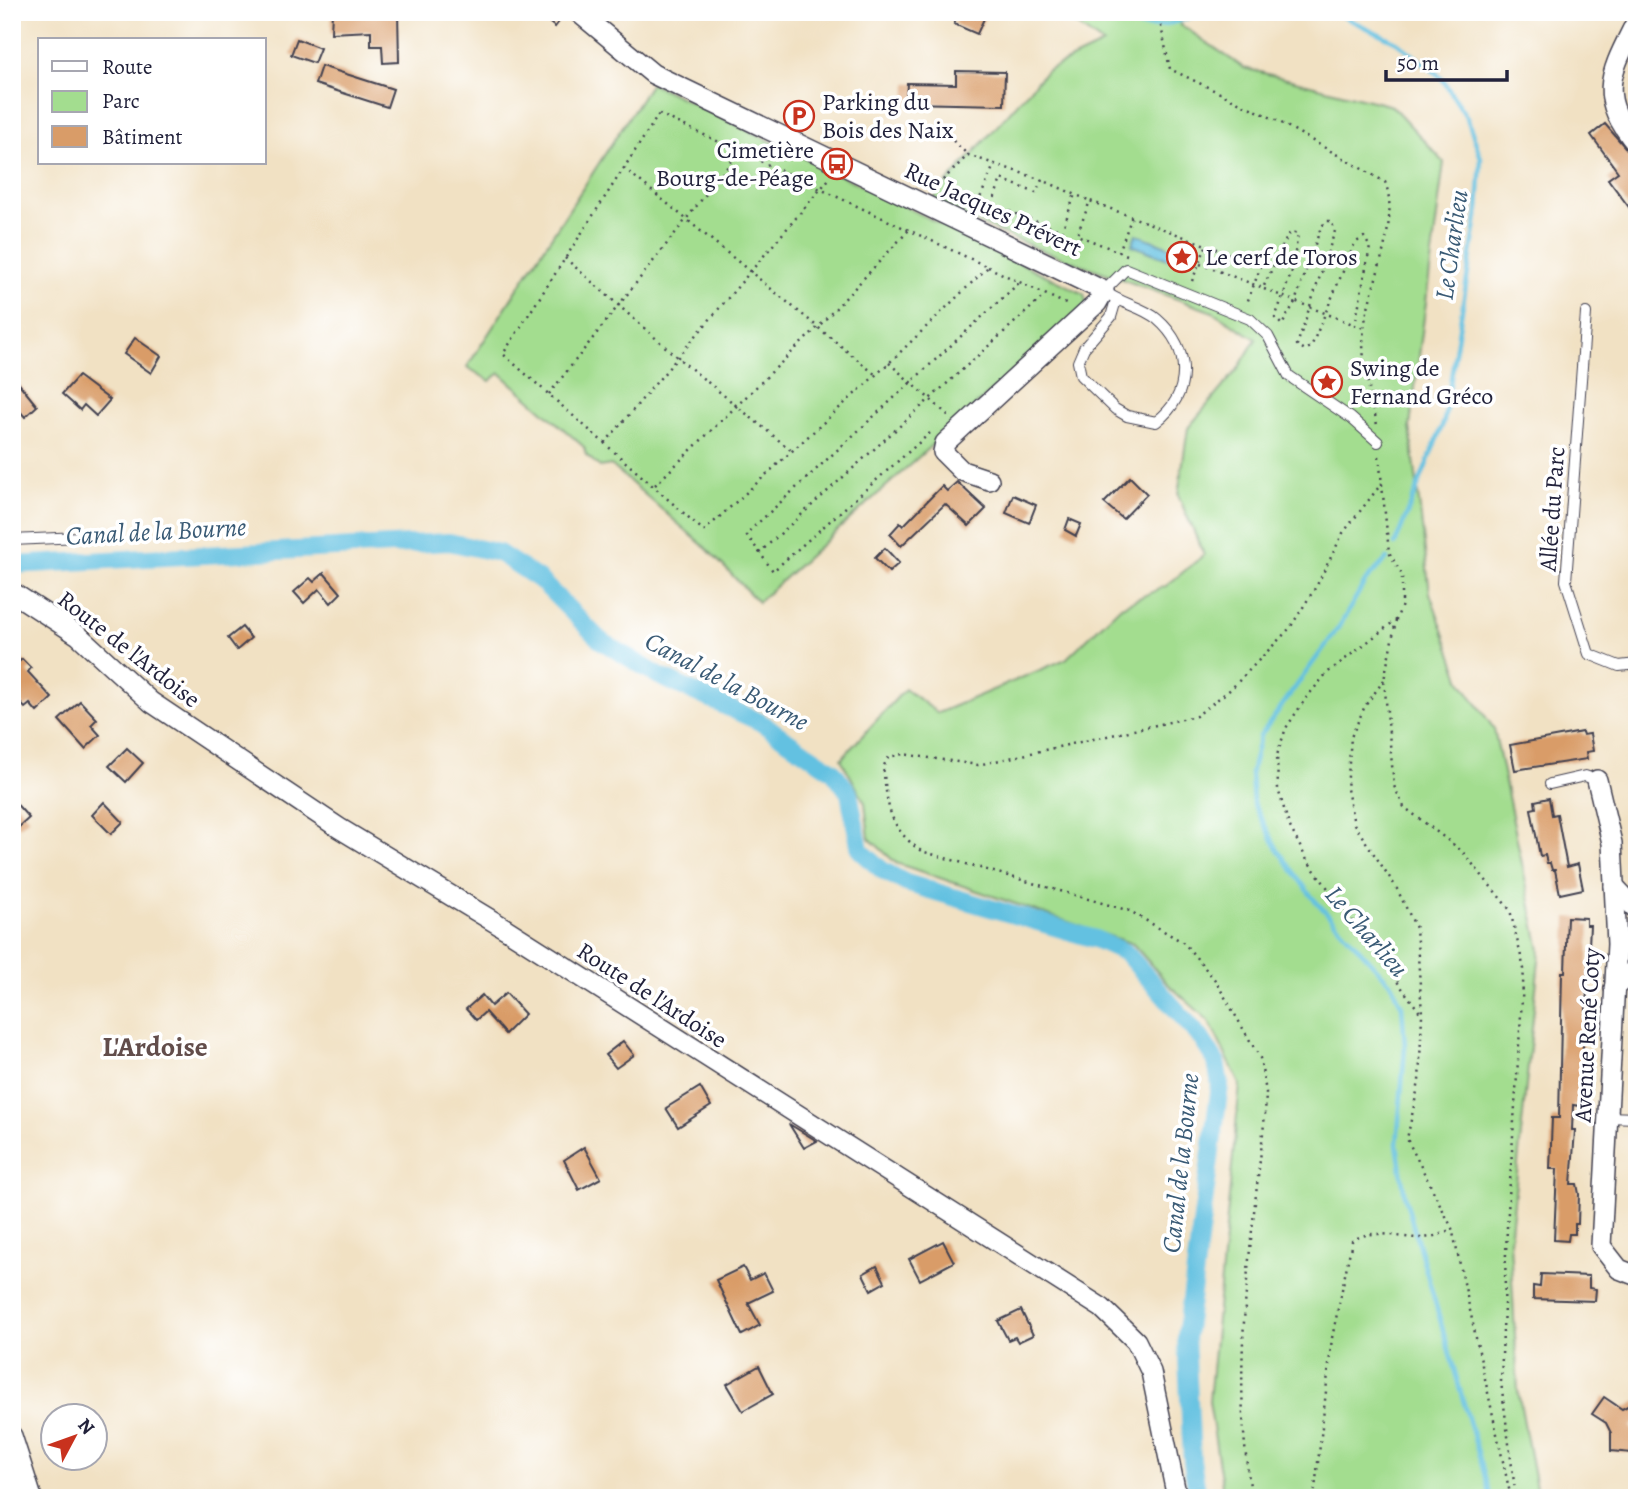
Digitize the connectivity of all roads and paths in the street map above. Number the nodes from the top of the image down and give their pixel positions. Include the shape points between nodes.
1 (578, 12) edge
2 (1158, 12) edge
3 (1637, 20) edge
4 (948, 136) dead end
5 (1637, 145) edge
6 (739, 152) junction
7 (968, 155) junction
8 (994, 164) junction
9 (624, 168) junction
10 (1042, 180) junction
11 (822, 190) junction
12 (1075, 194) junction
13 (1090, 201) junction
14 (921, 203) junction
15 (1132, 216) junction
16 (688, 219) junction
17 (969, 225) junction
18 (909, 230) junction
19 (1207, 244) junction
20 (1119, 252) junction
21 (1131, 257) dead end
22 (565, 258) junction
23 (1200, 264) junction
24 (988, 267) junction
25 (752, 271) junction
26 (1181, 277) dead end
27 (1020, 282) junction
28 (1256, 285) junction
29 (1263, 288) junction
30 (1045, 294) junction
31 (1110, 295) junction
32 (1283, 297) junction
33 (1238, 299) dead end
34 (1295, 302) junction
35 (619, 305) junction
36 (1070, 306) dead end
37 (1309, 308) junction
38 (1324, 313) junction
39 (1586, 313) dead end
40 (1355, 325) junction
41 (819, 326) junction
42 (1364, 328) junction
43 (678, 358) junction
44 (889, 363) junction
45 (876, 375) junction
46 (911, 383) junction
47 (549, 395) junction
48 (929, 400) junction
49 (737, 406) junction
50 (949, 416) dead end
51 (939, 425) dead end
52 (1378, 442) junction
53 (605, 443) junction
54 (792, 451) junction
55 (989, 480) dead end
56 (1382, 483) junction
57 (655, 485) junction
58 (80, 537) dead end
59 (12, 540) edge
60 (759, 553) junction
61 (12, 592) edge
62 (1396, 620) junction
63 (1637, 664) edge
64 (1384, 680) junction
65 (1597, 780) joint
66 (1550, 784) dead end
67 (1614, 886) junction
68 (1637, 910) edge
69 (1637, 967) edge
70 (1614, 988) junction
71 (1422, 1015) junction
72 (1607, 1117) junction
73 (1637, 1118) edge
74 (1452, 1228) junction
75 (1637, 1276) edge
76 (12, 1436) edge
77 (32, 1498) edge
78 (1177, 1498) edge
79 (1252, 1498) edge
80 (1314, 1498) edge
81 (1511, 1498) edge
82 (1516, 1498) edge

1 - 14 street, Rue Jacques Prévert via 653,75
2 - 42 path via 1170,69 1276,120 1385,182 1390,211
3 - 5 street via 1609,85 1618,122
4 - 7 path
6 - 9 path via 659,114
6 - 11 path
6 - 16 path
7 - 8 path
7 - 14 path
8 - 10 path
8 - 17 path
9 - 16 path
9 - 22 path
10 - 12 path
10 - 12 path via 1036,193 1001,179 992,205 1062,232
11 - 18 path
11 - 25 path
12 - 13 path
13 - 15 path
13 - 20 path via 1077,235
14 - 17 street, Rue Jacques Prévert
15 - 19 path
15 - 20 path
16 - 25 path
16 - 35 path
17 - 31 street, Rue Jacques Prévert
18 - 24 path
18 - 41 path
19 - 23 path
19 - 28 path via 1261,266
20 - 21 path
22 - 35 path
22 - 47 path via 503,354
23 - 26 path via 1194,282
23 - 28 path
24 - 27 path
24 - 44 path
25 - 41 path
25 - 43 path
27 - 30 path
27 - 46 path
28 - 29 path
28 - 33 path via 1249,303
29 - 32 path
29 - 32 path via 1288,235 1298,234
30 - 36 path
30 - 48 path
31 - 31 lane via 1111,317 1084,348 1081,376 1115,409 1156,422 1178,399 1184,360 1156,318
31 - 52 lane via 1126,269 1250,319 1268,336 1289,376
31 - 55 street via 945,443 943,452 962,471
32 - 34 path
32 - 34 path via 1277,323 1286,322
34 - 37 path
34 - 37 path via 1321,227 1331,221 1335,232
35 - 43 path
35 - 47 path
37 - 38 path
37 - 38 path via 1298,338 1300,349 1311,347
38 - 40 path
38 - 40 path via 1355,243 1364,237 1370,247
39 - 63 lane, Allée du Parc via 1566,581 1589,654 1619,666
40 - 42 path
41 - 45 path
41 - 49 path
42 - 52 path via 1363,353
43 - 49 path
43 - 53 path
44 - 45 path
44 - 46 path
45 - 54 path
46 - 48 path
46 - 60 path via 746,534
47 - 53 path
48 - 50 path
48 - 60 path
49 - 54 path
49 - 57 path
51 - 60 path via 773,571
52 - 56 path
53 - 57 path
54 - 57 path via 704,530
56 - 62 path via 1389,552 1404,584
56 - 79 path via 1343,533 1290,628 1231,690 1196,716 978,765 903,754 890,757 883,766 888,812 900,836 921,851 1130,911 1184,943 1215,980 1260,1058 1265,1114 1241,1349
58 - 59 lane
61 - 78 street, Route de l'Ardoise via 78,635 151,702 339,828 1102,1308 1136,1341 1151,1372
62 - 64 path
62 - 71 path via 1327,673 1306,698 1286,728 1277,755 1278,789 1307,860
64 - 71 path via 1351,737 1347,789 1354,824 1396,887 1416,928
64 - 82 path via 1394,786 1399,797 1404,807 1462,852 1510,910 1524,968 1501,1382
65 - 66 lane via 1585,776
65 - 67 street, Avenue René Coty via 1612,844
67 - 68 street
67 - 70 street, Avenue René Coty
69 - 70 street
70 - 72 street, Avenue René Coty
71 - 74 path via 1419,1082 1407,1139
72 - 73 lane
72 - 75 street, Avenue René Coty via 1601,1246 1619,1269
74 - 80 path via 1424,1240 1372,1234 1352,1241 1332,1338
74 - 81 path
76 - 77 street

